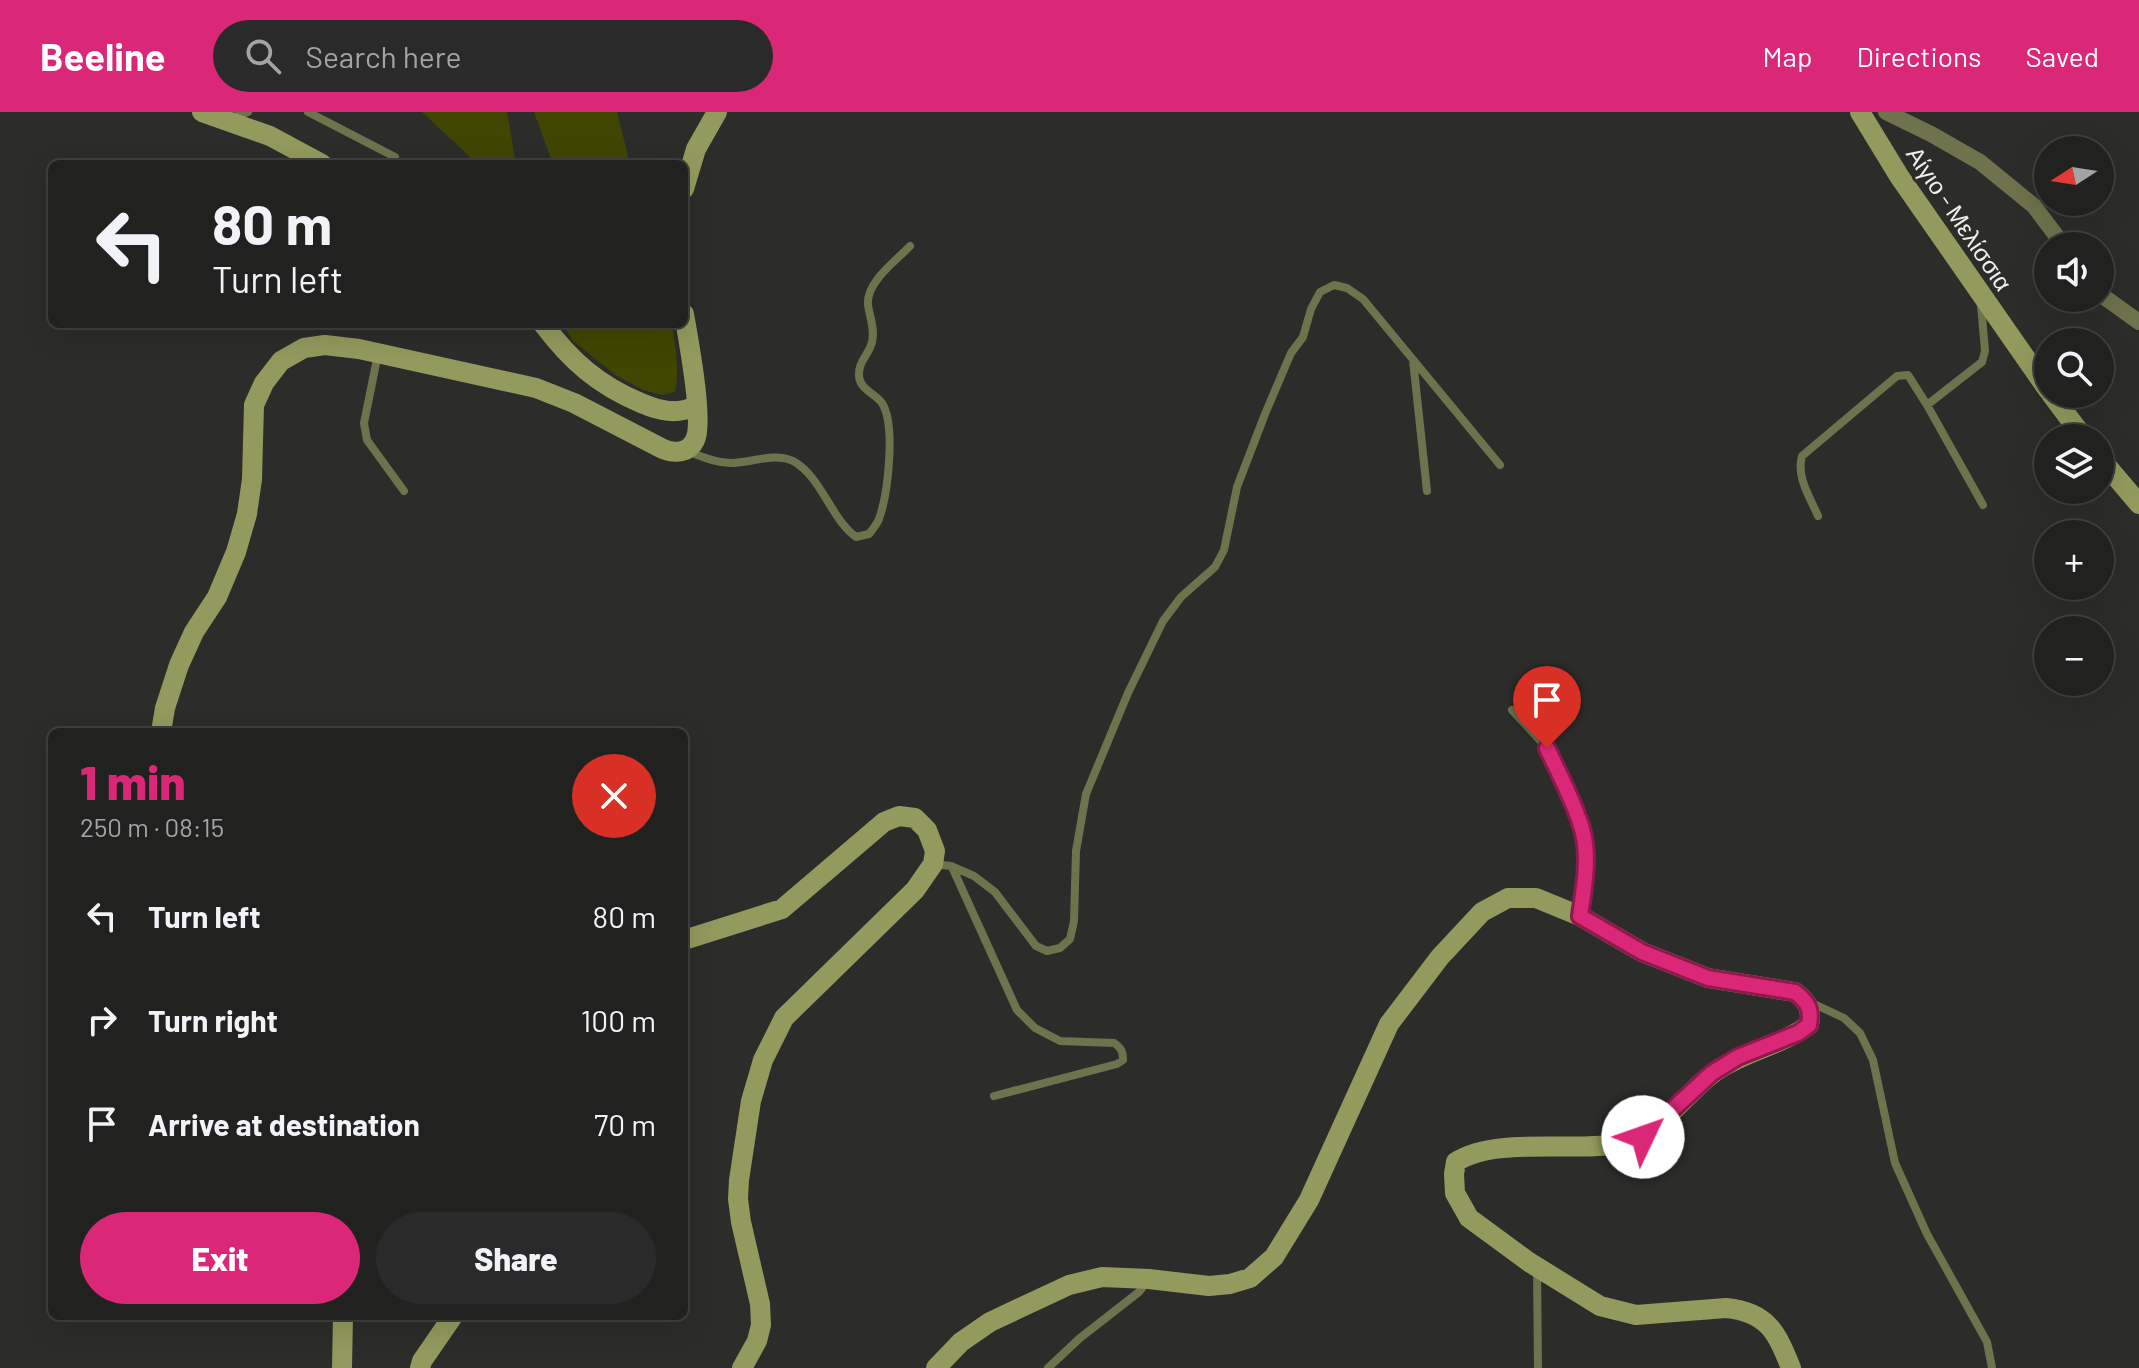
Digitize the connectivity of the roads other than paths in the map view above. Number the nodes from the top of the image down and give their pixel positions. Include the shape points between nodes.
1 (202, 112) edge
2 (248, 112) edge
3 (308, 112) edge
4 (717, 112) edge
5 (1860, 112) edge
6 (1886, 112) edge
7 (223, 121) junction
8 (395, 157) dead end
9 (315, 160) edge
10 (688, 176) edge
11 (2054, 232) edge
12 (910, 246) dead end
13 (1980, 294) junction
14 (2114, 304) edge
15 (2139, 322) edge
16 (547, 328) edge
17 (686, 328) edge
18 (378, 353) junction
19 (1413, 360) junction
20 (2034, 370) edge
21 (1927, 405) junction
22 (696, 406) junction
23 (685, 451) junction
24 (1500, 465) dead end
25 (2114, 475) edge
26 (404, 491) dead end
27 (1427, 491) dead end
28 (2139, 504) edge
29 (1983, 505) dead end
30 (1818, 516) dead end
31 (1512, 710) dead end
32 (162, 728) edge
33 (942, 865) junction
34 (1580, 916) junction
35 (688, 939) edge
36 (1807, 1001) junction
37 (994, 1096) dead end
38 (1537, 1267) junction
39 (1149, 1279) junction
40 (343, 1320) edge
41 (450, 1320) edge
42 (342, 1368) edge
43 (420, 1368) edge
44 (742, 1368) edge
45 (936, 1368) edge
46 (1048, 1368) edge
47 (1538, 1368) edge
48 (1791, 1368) edge
49 (1992, 1368) edge

1 - 7 main road
2 - 7 lane
3 - 8 lane
4 - 10 main road
5 - 13 main road, Αίγιο - Μελίσσια
6 - 11 street via 1980,162 2034,206
7 - 9 main road via 270,136
12 - 23 lane via 873,285 868,301 872,337 859,378 880,400 890,438 879,520 869,534 856,537 847,531 793,461 778,457 731,463
13 - 20 main road, Αίγιο - Μελίσσια
13 - 21 lane via 1982,362
14 - 15 street
16 - 22 main road via 585,371 620,395 668,412
17 - 22 main road
18 - 23 main road via 536,388 663,449
18 - 26 lane via 364,423 367,440
18 - 32 main road via 325,345 304,348 281,361 264,383 254,405 252,479 236,552 179,665
19 - 24 lane
19 - 27 lane
19 - 33 lane via 1363,299 1334,285 1320,292 1237,487 1224,550 1215,567 1163,621 1086,794 1070,939 1047,951 1036,946 995,892 974,876
21 - 29 lane
21 - 30 lane via 1908,375 1897,376 1802,456 1801,477
22 - 23 main road via 698,431
25 - 28 main road
31 - 34 lane via 1547,748 1583,831 1586,875
33 - 35 main road via 927,830 915,818 899,816 884,822 782,909
33 - 37 lane via 1017,1010 1035,1028 1060,1041 1114,1043 1123,1052 1117,1064
33 - 44 main road via 784,1018 763,1060 739,1180 741,1222 761,1325
34 - 36 main road via 1642,952 1708,978 1795,992
34 - 39 main road via 1536,898 1508,898 1482,912 1389,1024 1309,1200 1274,1257 1250,1278 1230,1284
36 - 38 main road via 1809,1025 1712,1073 1643,1137 1605,1146 1512,1148 1469,1154 1456,1162 1455,1193 1469,1218
36 - 49 lane via 1844,1018 1867,1046 1895,1163 1987,1342
38 - 47 lane
38 - 48 main road via 1600,1306 1636,1315 1741,1310 1762,1319 1779,1337
39 - 45 main road via 1102,1277 1069,1285 990,1322
39 - 46 lane
40 - 42 main road
41 - 43 main road

